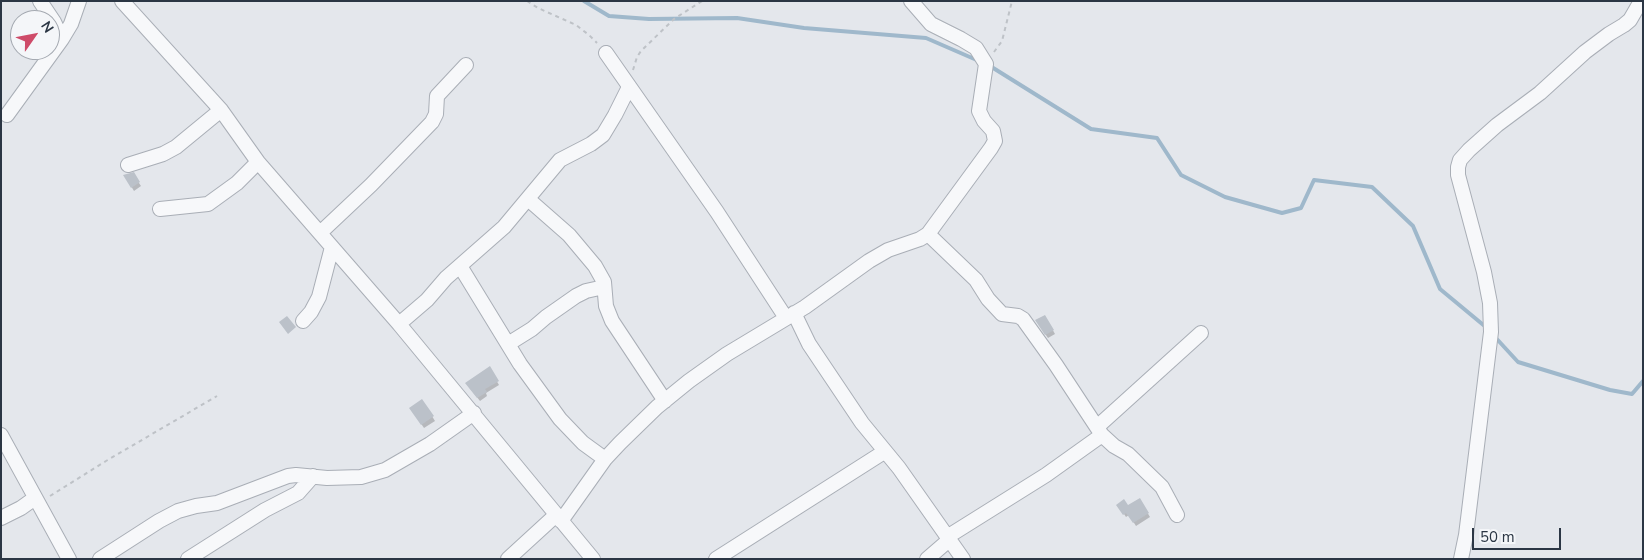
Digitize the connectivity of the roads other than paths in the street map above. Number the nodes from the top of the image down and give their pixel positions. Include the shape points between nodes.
1 (40, 1) edge
2 (79, 1) edge
3 (122, 1) edge
4 (911, 1) edge
5 (1641, 1) edge
6 (62, 39) junction
7 (606, 53) road end
8 (466, 65) dead end
9 (629, 87) junction
10 (221, 110) junction
11 (7, 115) dead end
12 (258, 162) junction
13 (128, 165) dead end
14 (528, 199) junction
15 (160, 209) dead end
16 (320, 233) junction
17 (928, 234) junction
18 (332, 247) junction
19 (460, 266) junction
20 (604, 287) junction
21 (790, 316) junction
22 (302, 321) dead end
23 (399, 324) junction
24 (1201, 333) dead end
25 (508, 344) junction
26 (664, 401) junction
27 (474, 414) junction
28 (1100, 431) junction
29 (1, 435) edge
30 (884, 452) junction
31 (605, 459) junction
32 (313, 476) junction
33 (37, 501) junction
34 (1177, 516) dead end
35 (1, 518) edge
36 (558, 518) junction
37 (948, 538) junction
38 (70, 559) edge
39 (100, 559) edge
40 (188, 559) edge
41 (508, 559) edge
42 (592, 559) edge
43 (716, 559) edge
44 (927, 559) edge
45 (963, 559) edge
46 (1461, 559) edge

1 - 6 street
2 - 6 street
3 - 10 street
4 - 17 street via 931,24 976,48 986,64 979,111 995,141
5 - 46 street via 1630,20 1585,52 1460,160 1458,175 1486,279 1491,332
6 - 11 street
7 - 9 street
8 - 16 street via 437,96 432,122
9 - 14 street via 603,135 560,160
9 - 21 street
10 - 12 street
10 - 13 street via 176,147
12 - 15 street via 236,184 208,204
12 - 16 street
14 - 19 street via 504,228
14 - 20 street via 585,253
16 - 18 street
17 - 21 street via 869,261
17 - 28 street via 976,280 1002,314 1023,319
18 - 22 street via 320,297
18 - 23 street
19 - 23 street
19 - 25 street
20 - 25 street via 576,296
20 - 26 street via 612,321
21 - 26 street via 727,354
21 - 30 street
23 - 27 street
24 - 28 street
25 - 31 street via 560,419
26 - 31 street
27 - 32 street via 385,470 361,477
27 - 36 street
28 - 34 street via 1162,487
28 - 37 street via 1046,475
29 - 33 street
30 - 37 street
30 - 43 street
31 - 36 street
32 - 39 street via 288,476 217,503 178,511
32 - 40 street via 298,493
33 - 35 street
33 - 38 street
36 - 41 street
36 - 42 street
37 - 44 street
37 - 45 street

